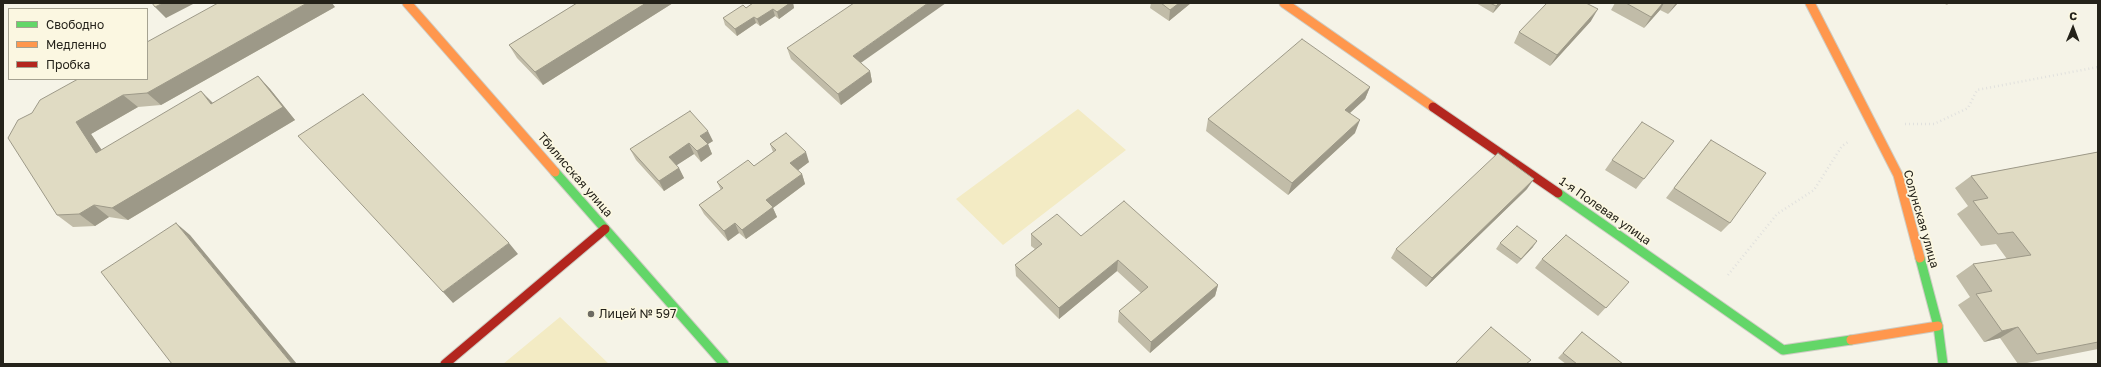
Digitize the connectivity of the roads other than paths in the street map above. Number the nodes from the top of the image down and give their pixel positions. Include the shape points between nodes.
1 (407, 3) edge
2 (1284, 3) edge
3 (1810, 3) edge
4 (605, 229) junction
5 (1938, 326) junction
6 (446, 364) edge
7 (724, 364) edge
8 (1944, 364) edge

1 - 4 street, Тбилисская улица
2 - 5 street, 1-я Полевая улица via 1783,350
3 - 5 street, Солунская улица via 1898,175
4 - 6 street
4 - 7 street, Тбилисская улица
5 - 8 street, Солунская улица

